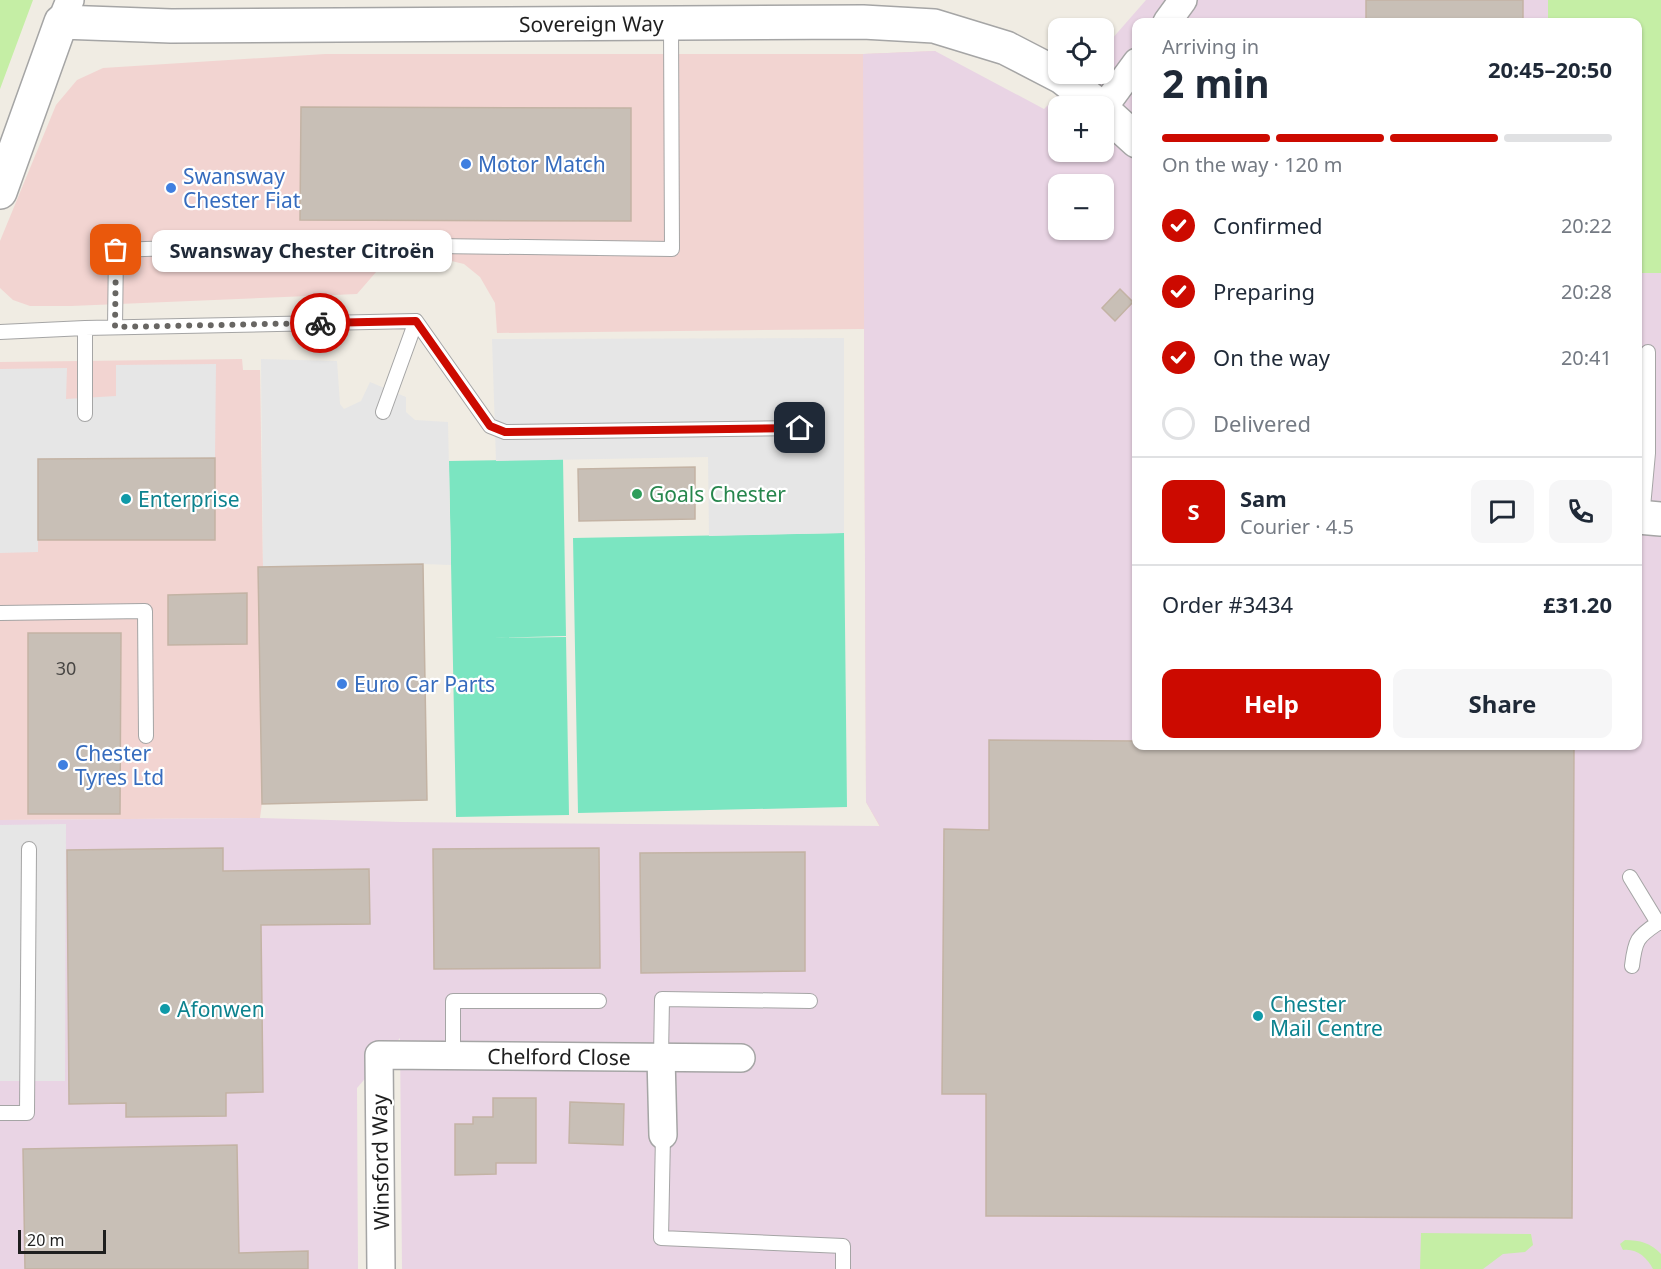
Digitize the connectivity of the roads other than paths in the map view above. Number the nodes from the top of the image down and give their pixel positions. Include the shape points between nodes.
1 (1184, 0) edge
2 (66, 11) edge
3 (1170, 18) edge
4 (671, 24) junction
5 (1132, 69) edge
6 (1086, 96) edge
7 (1113, 96) edge
8 (1114, 119) edge
9 (1132, 136) edge
10 (0, 192) edge
11 (416, 321) junction
12 (115, 327) junction
13 (85, 328) junction
14 (0, 332) edge
15 (1648, 352) dead end
16 (383, 412) dead end
17 (85, 414) dead end
18 (800, 428) dead end
19 (1647, 518) edge
20 (0, 613) edge
21 (147, 736) dead end
22 (28, 849) dead end
23 (1630, 877) dead end
24 (1660, 923) edge
25 (1632, 966) dead end
26 (599, 1001) dead end
27 (810, 1001) dead end
28 (379, 1055) joint
29 (453, 1056) junction
30 (661, 1057) junction
31 (741, 1058) dead end
32 (0, 1113) edge
33 (663, 1135) joint
34 (381, 1269) edge
35 (843, 1269) edge

1 - 3 street
2 - 4 street, Sovereign Way via 171,26
2 - 10 street
4 - 6 street, Sovereign Way via 862,22 934,26 1006,48 1062,77
4 - 12 lane via 672,249 289,244 116,250
5 - 7 street
8 - 9 street
11 - 12 lane
11 - 16 lane
11 - 18 lane via 490,426 505,432
12 - 13 lane
13 - 14 lane
13 - 17 lane
15 - 19 lane
20 - 21 lane via 145,611
22 - 32 lane via 27,1113
23 - 24 lane
24 - 25 lane via 1640,935
26 - 29 lane via 453,1001
27 - 30 lane via 662,999
28 - 29 street, Chelford Close
28 - 34 street, Winsford Way
29 - 30 street, Chelford Close
30 - 31 street, Chelford Close
30 - 33 street
33 - 35 lane via 661,1238 843,1246

